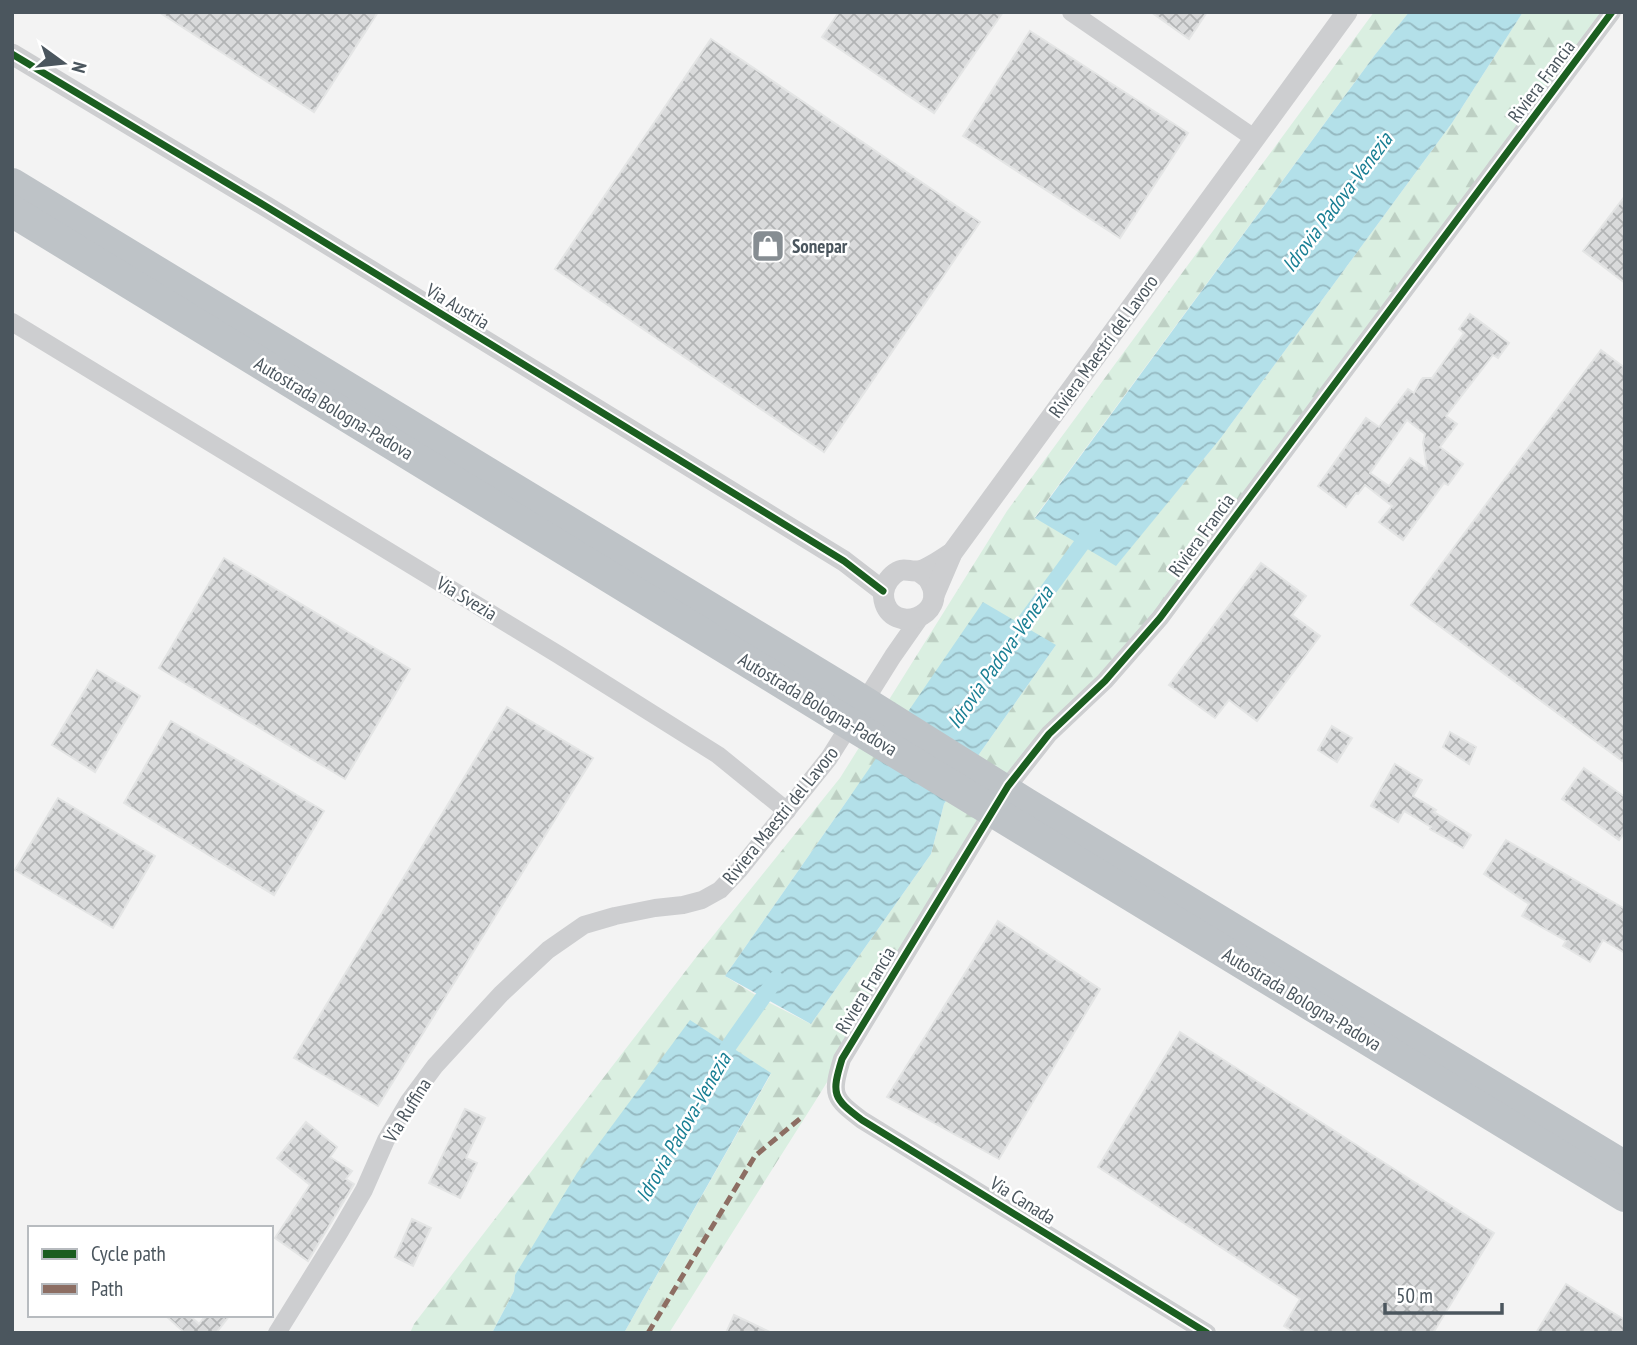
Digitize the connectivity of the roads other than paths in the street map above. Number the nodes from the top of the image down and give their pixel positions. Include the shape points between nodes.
1 (1071, 12) edge
2 (1348, 12) edge
3 (1612, 12) edge
4 (12, 54) edge
5 (1254, 138) junction
6 (12, 184) edge
7 (12, 211) edge
8 (12, 322) edge
9 (952, 553) junction
10 (918, 571) junction
11 (889, 582) junction
12 (934, 595) junction
13 (894, 616) junction
14 (921, 617) junction
15 (893, 656) junction
16 (841, 704) junction
17 (787, 811) junction
18 (1019, 813) junction
19 (584, 925) joint
20 (834, 1084) joint
21 (1625, 1167) edge
22 (1625, 1196) edge
23 (277, 1333) edge
24 (1207, 1333) edge

1 - 5 street
2 - 5 street, Riviera Maestri del Lavoro
3 - 20 street, Riviera Francia via 1160,618 1105,681 1049,734 1008,786 842,1059
4 - 11 street, Via Austria via 844,561
5 - 9 street, Riviera Maestri del Lavoro
6 - 16 highway, Autostrada Bologna-Padova
7 - 16 highway, Autostrada Bologna-Padova
8 - 17 street, Via Svezia via 718,755
9 - 10 street, Riviera Maestri del Lavoro
9 - 12 street, Riviera Maestri del Lavoro
10 - 11 street, Riviera Maestri del Lavoro via 902,570
10 - 12 street via 930,580
11 - 13 street, Riviera Maestri del Lavoro via 884,601
12 - 14 street, Riviera Maestri del Lavoro
13 - 14 street
13 - 15 street, Riviera Maestri del Lavoro
14 - 15 street, Riviera Maestri del Lavoro
15 - 17 street, Riviera Maestri del Lavoro via 829,758
16 - 18 highway, Autostrada Bologna-Padova
17 - 19 street, Riviera Maestri del Lavoro via 720,890 683,905
18 - 21 highway, Autostrada Bologna-Padova
18 - 22 highway, Autostrada Bologna-Padova
19 - 23 street, Via Ruffina via 548,950 501,994 428,1075
20 - 24 street, Via Canada via 841,1104 862,1120

